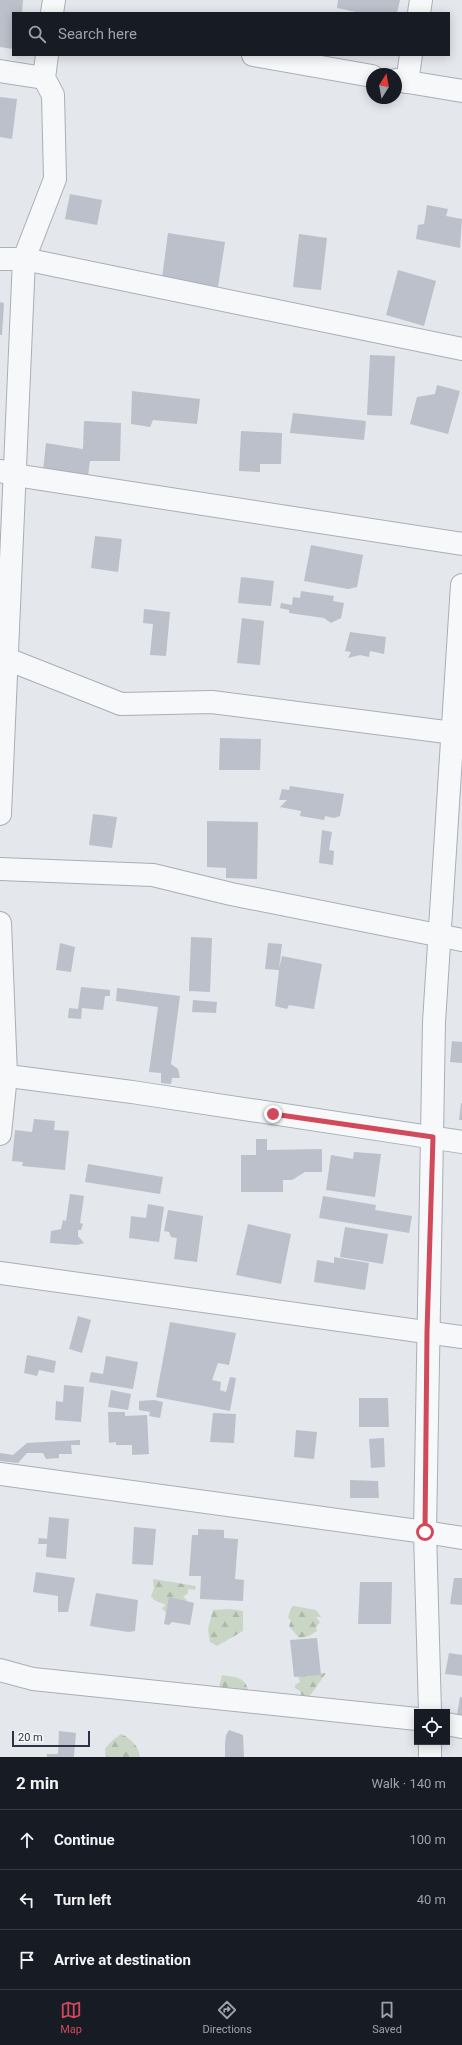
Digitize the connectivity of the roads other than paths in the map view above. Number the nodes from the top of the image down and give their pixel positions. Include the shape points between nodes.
1 (54, 0) edge
2 (421, 0) edge
3 (52, 12) edge
4 (419, 12) edge
5 (47, 56) edge
6 (259, 56) edge
7 (411, 56) edge
8 (0, 71) edge
9 (366, 75) edge
10 (44, 78) junction
11 (402, 78) edge
12 (402, 81) edge
13 (462, 91) edge
14 (0, 259) edge
15 (24, 259) junction
16 (462, 349) edge
17 (8, 472) edge
18 (462, 544) edge
19 (462, 585) edge
20 (4, 667) edge
21 (457, 733) edge
22 (0, 814) edge
23 (0, 869) edge
24 (0, 923) edge
25 (438, 935) junction
26 (462, 940) edge
27 (3, 1075) edge
28 (0, 1134) edge
29 (433, 1137) junction
30 (462, 1142) edge
31 (0, 1273) edge
32 (427, 1332) junction
33 (462, 1337) edge
34 (0, 1474) edge
35 (425, 1532) junction
36 (462, 1538) edge
37 (0, 1670) edge
38 (430, 1709) edge
39 (414, 1719) edge
40 (450, 1725) edge
41 (462, 1727) edge
42 (430, 1745) edge
43 (430, 1757) edge

1 - 3 street
2 - 4 street
5 - 10 street
6 - 9 street
7 - 11 street
8 - 10 street
10 - 15 street via 53,95 55,179
12 - 13 street
14 - 15 street
15 - 16 street
15 - 17 street
17 - 18 street
17 - 20 street
19 - 21 street
20 - 21 street via 121,704 212,702
20 - 22 street
21 - 25 street
23 - 25 street via 153,875 231,894
24 - 27 street
25 - 26 street
25 - 29 street
27 - 28 street
27 - 29 street
29 - 30 street
29 - 32 street
31 - 32 street
32 - 33 street
32 - 35 street
34 - 35 street
35 - 36 street
35 - 38 street
37 - 39 street via 33,1679
40 - 41 street
42 - 43 street

